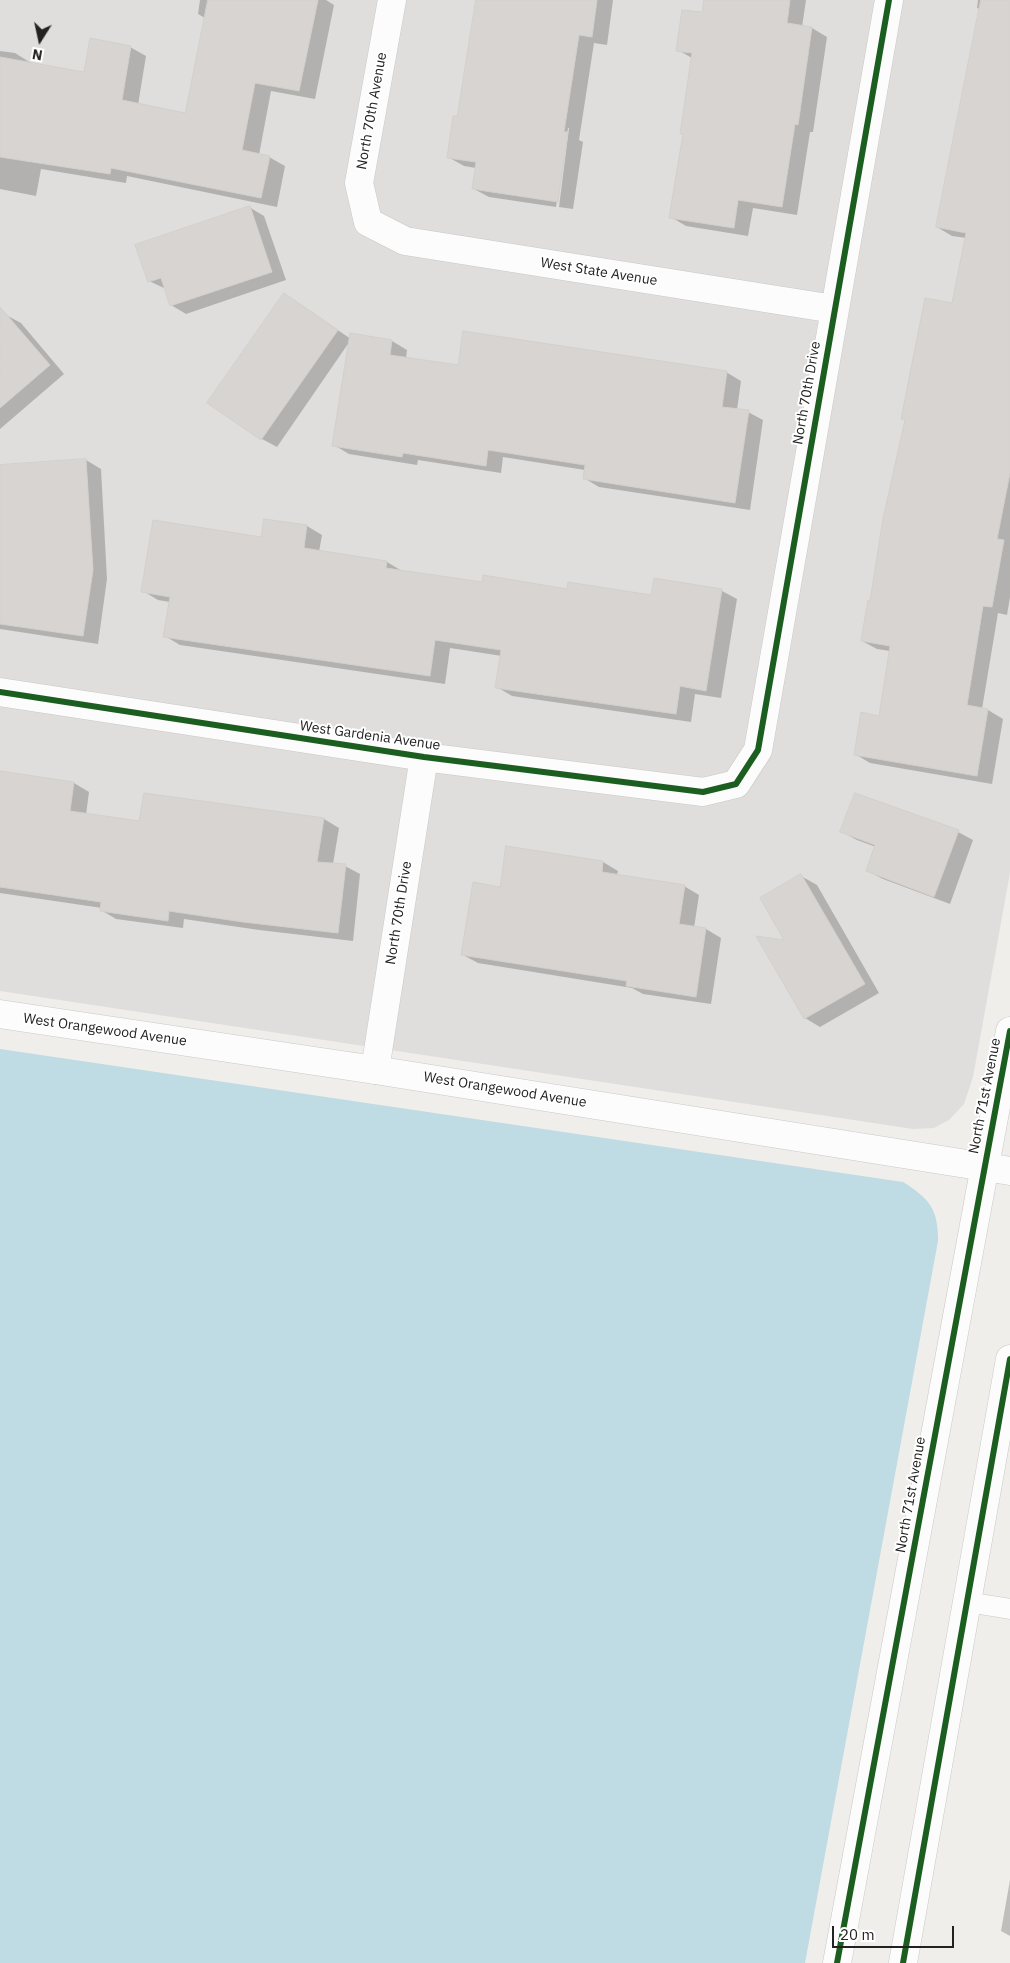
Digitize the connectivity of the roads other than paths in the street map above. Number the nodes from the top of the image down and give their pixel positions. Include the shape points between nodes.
1 (392, 0) edge
2 (889, 0) edge
3 (368, 222) joint
4 (834, 309) junction
5 (0, 692) edge
6 (424, 757) junction
7 (736, 784) joint
8 (0, 1014) edge
9 (1010, 1031) edge
10 (375, 1070) junction
11 (997, 1169) edge
12 (1010, 1359) edge
13 (967, 1602) junction
14 (1010, 1610) edge
15 (837, 1963) edge
16 (904, 1963) edge

1 - 3 street, North 70th Avenue via 359,183
2 - 4 street, North 70th Drive
3 - 4 street, West State Avenue via 405,242
4 - 7 street, North 70th Drive via 758,750
5 - 6 street, West Gardenia Avenue
6 - 7 street, West Gardenia Avenue via 703,792
6 - 10 street, North 70th Drive
8 - 10 street, West Orangewood Avenue
9 - 11 street, North 71st Avenue
10 - 11 street, West Orangewood Avenue
11 - 15 street, North 71st Avenue
12 - 13 street
13 - 14 lane
13 - 16 street

